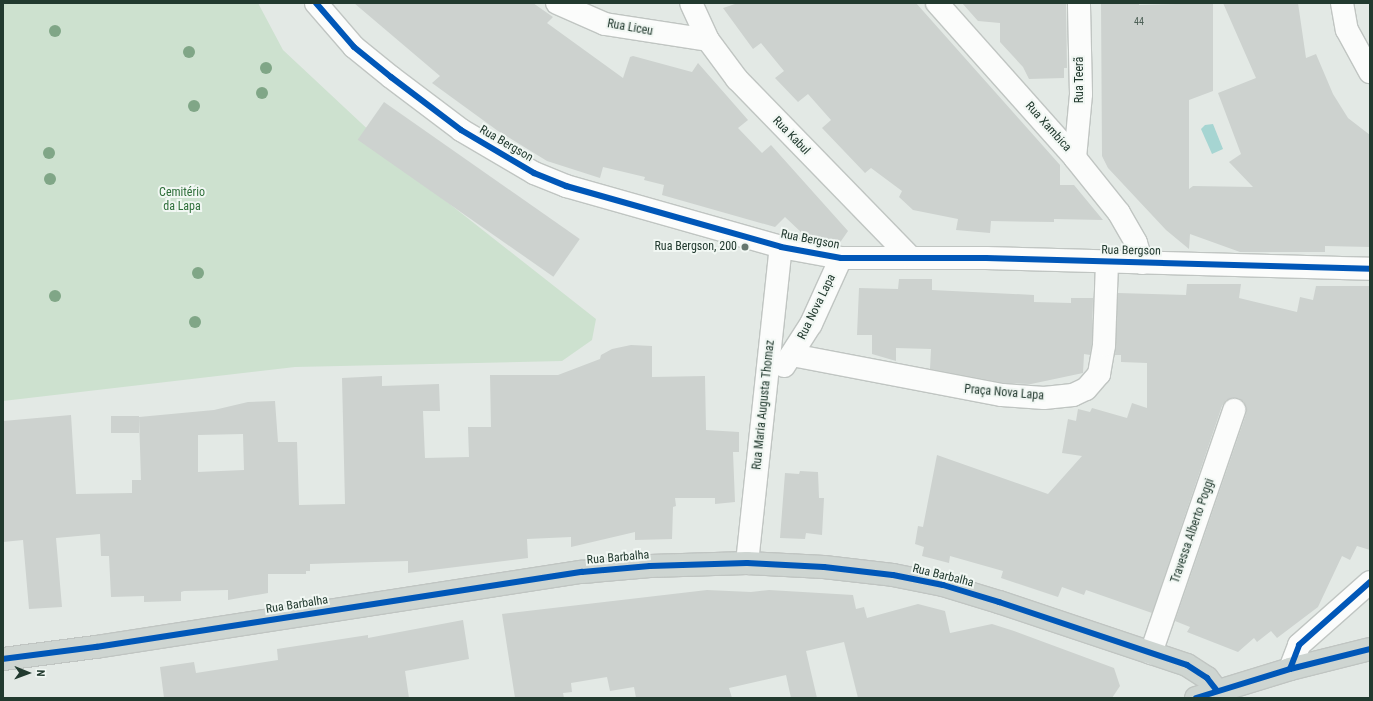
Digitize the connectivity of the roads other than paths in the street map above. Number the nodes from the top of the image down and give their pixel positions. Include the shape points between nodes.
1 (316, 3) edge
2 (557, 3) edge
3 (690, 3) edge
4 (937, 3) edge
5 (1079, 3) edge
6 (1342, 3) edge
7 (708, 40) junction
8 (1370, 72) edge
9 (1075, 158) junction
10 (781, 247) junction
11 (909, 256) junction
12 (841, 258) junction
13 (1107, 262) junction
14 (1142, 262) junction
15 (1370, 269) edge
16 (792, 355) junction
17 (764, 395) junction
18 (1234, 410) dead end
19 (747, 563) junction
20 (1370, 582) edge
21 (1370, 649) edge
22 (1151, 653) junction
23 (3, 659) edge
24 (1290, 669) junction
25 (1218, 694) edge
26 (1196, 698) edge

1 - 10 street, Rua Bergson via 354,47 391,77 461,130 534,173 566,186
2 - 7 street, Rua Liceu via 606,24
3 - 7 street, Rua Kabul
4 - 9 street, Rua Xambica
5 - 9 street, Rua Teerã via 1081,94
6 - 8 street via 1347,30
7 - 11 street, Rua Kabul via 737,79
9 - 14 street, Rua Xambica via 1128,226
10 - 12 street, Rua Bergson
10 - 17 street, Rua Maria Augusta Thomaz
11 - 12 street, Rua Bergson
11 - 13 street, Rua Bergson
12 - 16 street, Rua Nova Lapa via 811,324
13 - 14 street, Rua Bergson
13 - 16 street, Praça Nova Lapa via 1104,345 1099,374 1086,389 1073,395 1044,398 1002,395
14 - 15 street, Rua Bergson
16 - 17 street, Rua Nova Lapa
17 - 19 street, Rua Maria Augusta Thomaz
18 - 22 street, Travessa Alberto Poggi
19 - 22 main road, Rua Barbalha via 824,567 893,575 943,586
19 - 23 main road, Rua Barbalha via 650,566 582,572
20 - 24 street via 1299,645
21 - 24 main road
22 - 25 main road, Rua Barbalha via 1187,665 1207,678
24 - 25 main road
25 - 26 main road

